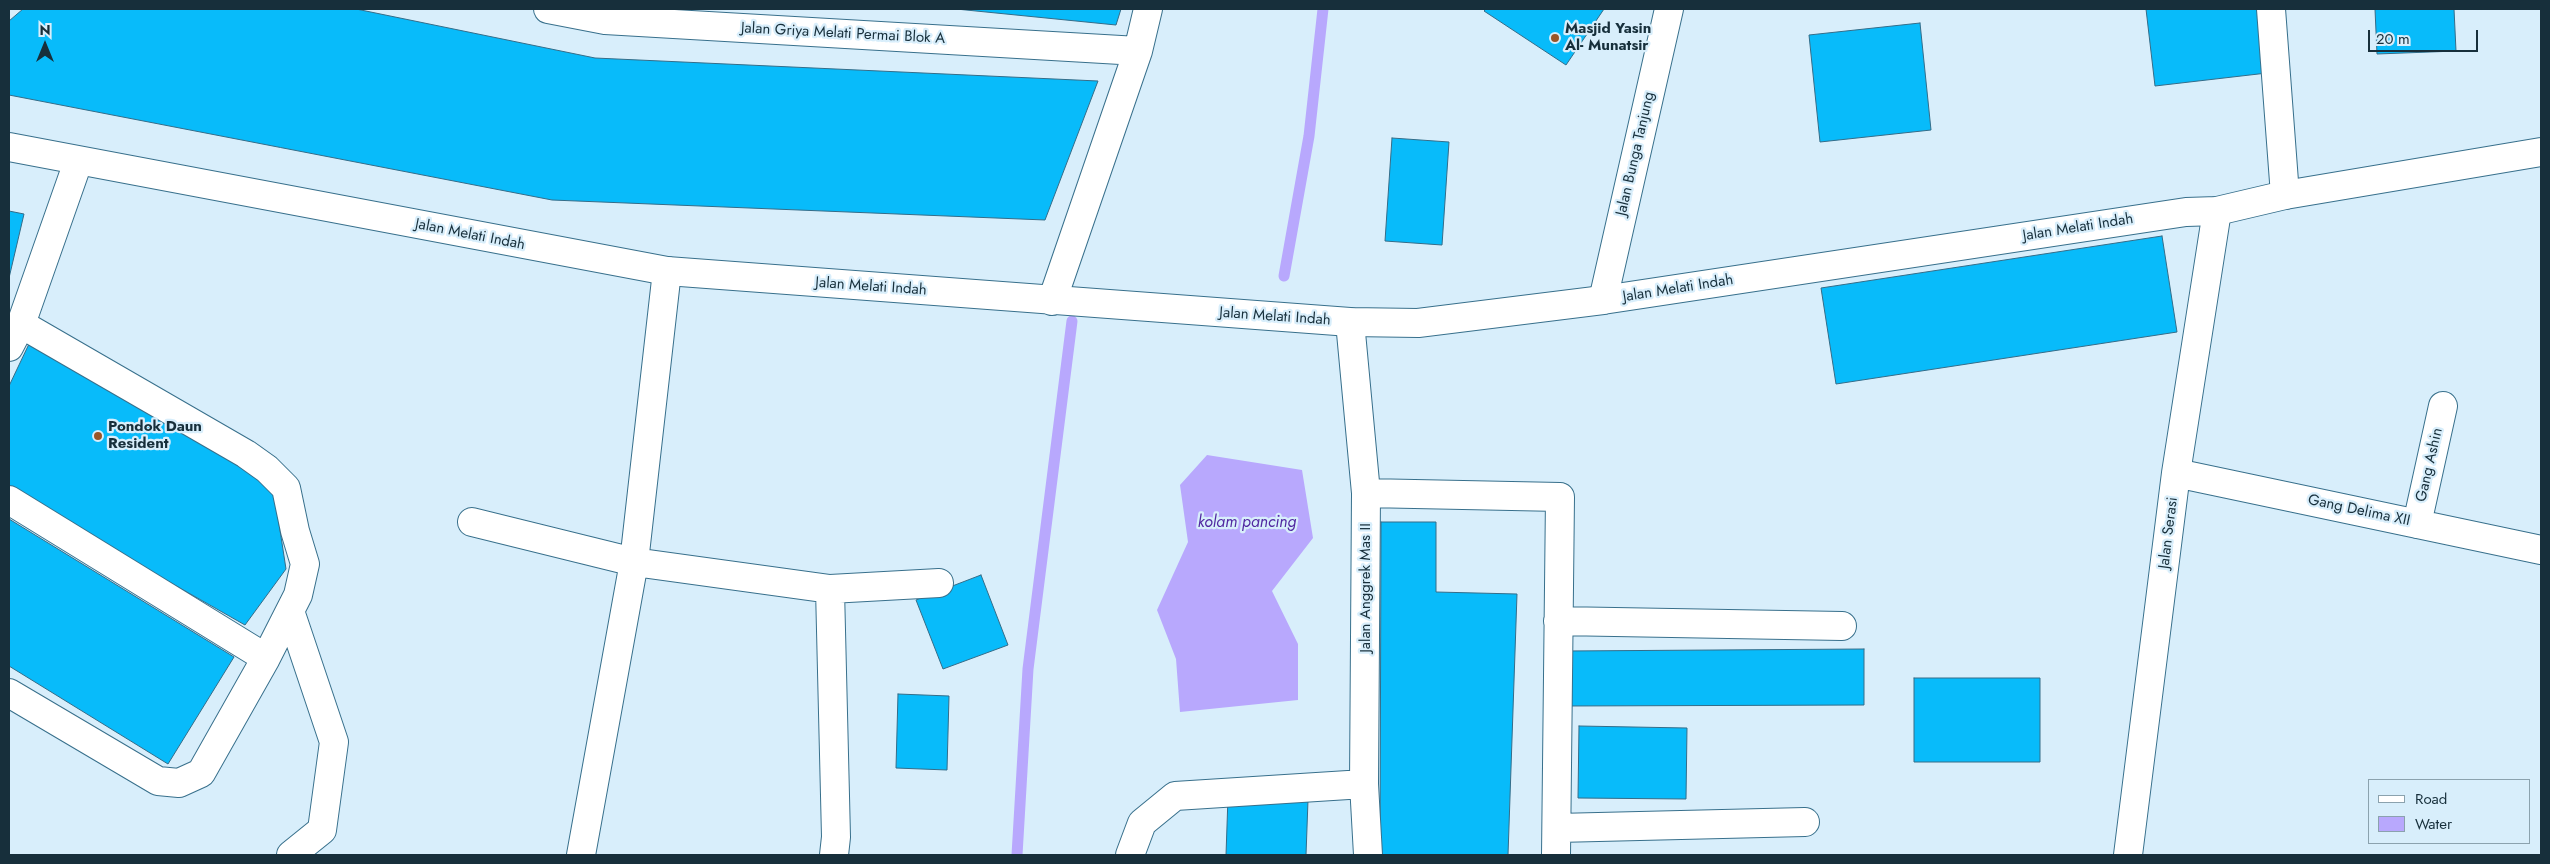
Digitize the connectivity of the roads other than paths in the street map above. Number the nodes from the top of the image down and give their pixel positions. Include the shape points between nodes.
1 (548, 9) edge
2 (1148, 9) edge
3 (1669, 9) edge
4 (2271, 9) edge
5 (1138, 52) junction
6 (9, 147) edge
7 (2541, 152) edge
8 (78, 162) junction
9 (2285, 196) junction
10 (2217, 211) junction
11 (667, 271) junction
12 (1603, 300) junction
13 (1052, 301) junction
14 (1350, 322) junction
15 (15, 335) edge
16 (2444, 406) dead end
17 (2176, 472) junction
18 (1366, 493) junction
19 (9, 500) edge
20 (472, 522) dead end
21 (2416, 524) junction
22 (2541, 550) edge
23 (634, 562) junction
24 (939, 583) dead end
25 (830, 589) junction
26 (290, 611) junction
27 (1558, 621) junction
28 (1842, 626) dead end
29 (266, 658) junction
30 (9, 693) edge
31 (1364, 784) junction
32 (1805, 822) dead end
33 (1556, 828) junction
34 (291, 855) edge
35 (582, 855) edge
36 (834, 855) edge
37 (1130, 855) edge
38 (1368, 855) edge
39 (1556, 855) edge
40 (2128, 855) edge

1 - 5 street, Jalan Griya Melati Permai Blok A via 606,20
2 - 5 street
3 - 12 street, Jalan Bunga Tanjung
4 - 9 street
5 - 13 street
6 - 8 street, Jalan Melati Indah
7 - 9 street, Jalan Melati Indah
8 - 11 street, Jalan Melati Indah
8 - 15 street
9 - 10 street, Jalan Melati Indah
10 - 12 street, Jalan Melati Indah via 2186,212
10 - 17 street, Jalan Serasi
11 - 13 street, Jalan Melati Indah
11 - 23 street
12 - 14 street, Jalan Melati Indah via 1418,323
13 - 14 street, Jalan Melati Indah
14 - 18 street, Jalan Anggrek Mas II
15 - 26 street via 246,454 286,488 305,564 298,595
16 - 21 street, Gang Ashin
17 - 21 street, Gang Delima XII
17 - 40 street, Jalan Serasi
18 - 27 street via 1560,497
18 - 31 street, Jalan Anggrek Mas II
19 - 29 street
20 - 23 street
21 - 22 street, Gang Delima XII
23 - 25 street
23 - 35 street
24 - 25 street
25 - 36 street
26 - 29 street
26 - 34 street via 334,742 322,830
27 - 28 street
27 - 33 street
29 - 30 street via 200,773 179,783 158,781
31 - 37 street via 1175,796 1142,823
31 - 38 street, Jalan Anggrek Mas II
32 - 33 street
33 - 39 street

